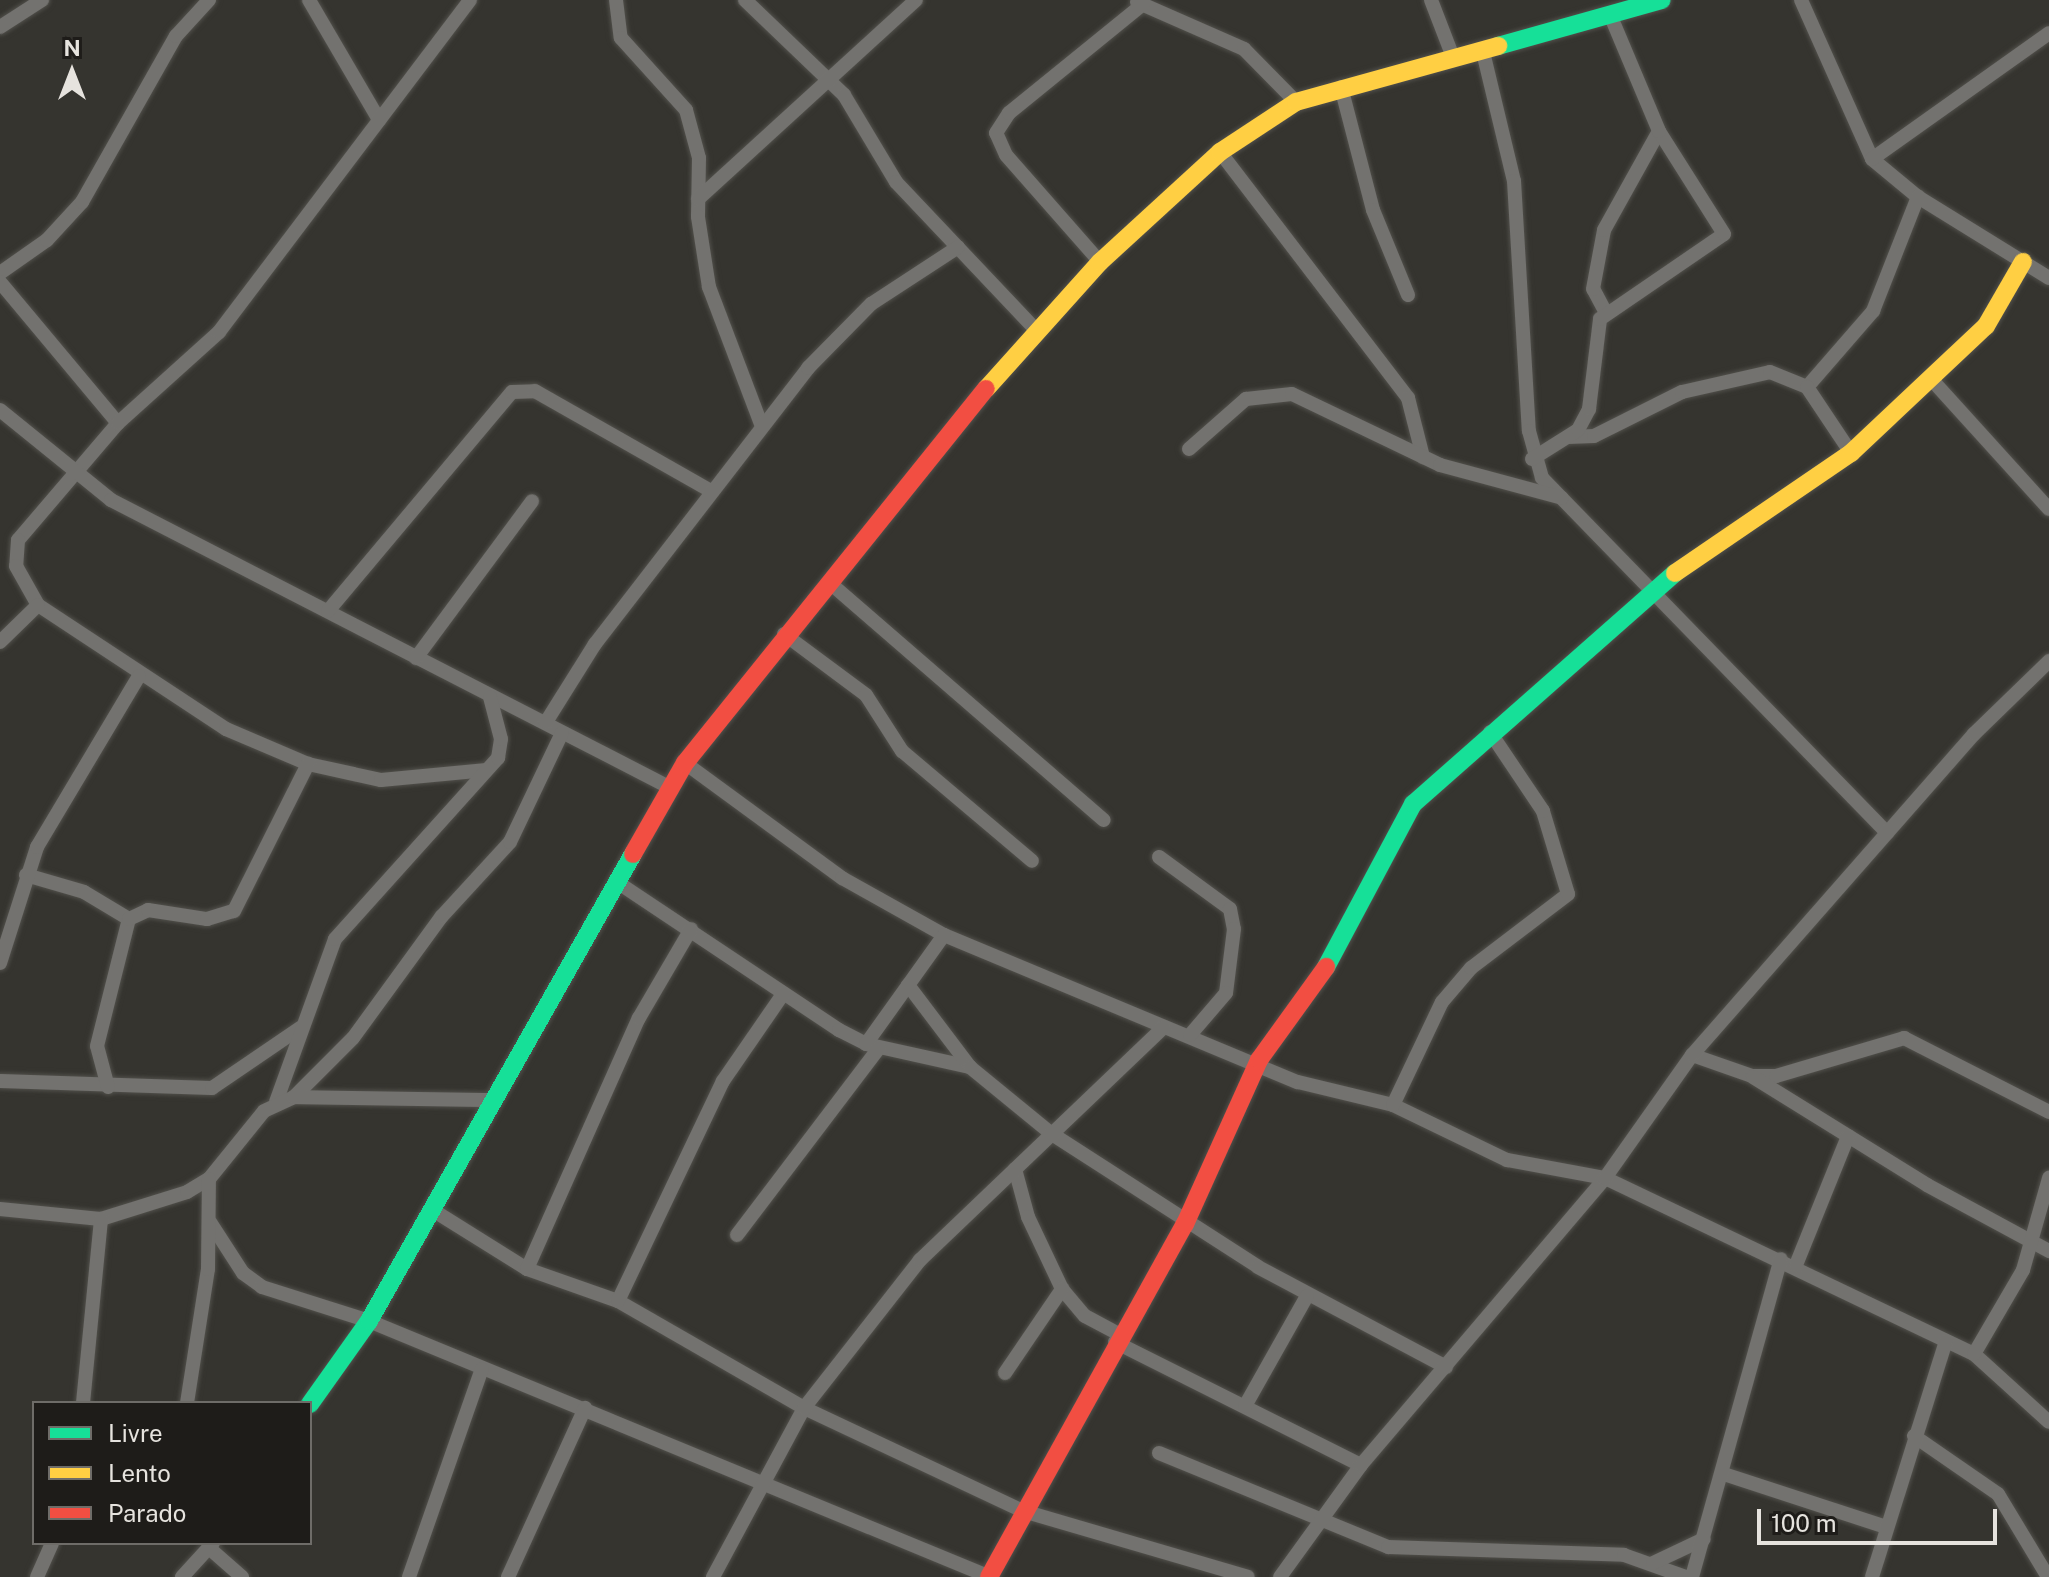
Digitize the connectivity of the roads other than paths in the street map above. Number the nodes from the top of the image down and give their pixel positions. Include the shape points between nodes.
1 (42, 0) edge
2 (209, 0) edge
3 (309, 0) edge
4 (470, 0) edge
5 (616, 0) edge
6 (916, 0) edge
7 (1431, 0) edge
8 (1662, 0) edge
9 (1801, 0) edge
10 (1138, 2) edge
11 (755, 3) edge
12 (1612, 19) junction
13 (0, 27) edge
14 (2049, 33) edge
15 (1483, 52) junction
16 (1453, 57) junction
17 (827, 78) junction
18 (1341, 87) junction
19 (1296, 102) junction
20 (379, 120) junction
21 (1659, 131) junction
22 (1220, 152) junction
23 (1872, 159) junction
24 (1918, 197) junction
25 (698, 199) junction
26 (958, 247) junction
27 (1100, 262) junction
28 (2023, 262) junction
29 (0, 273) edge
30 (2049, 278) edge
31 (0, 282) edge
32 (1408, 295) dead end
33 (1606, 313) junction
34 (1035, 329) junction
35 (1932, 380) junction
36 (1807, 387) junction
37 (0, 410) edge
38 (118, 423) junction
39 (761, 424) junction
40 (1568, 437) junction
41 (1189, 449) dead end
42 (1851, 453) junction
43 (1423, 457) junction
44 (1532, 459) junction
45 (71, 471) junction
46 (711, 491) junction
47 (1563, 499) junction
48 (532, 501) dead end
49 (2049, 509) edge
50 (830, 583) junction
51 (1651, 590) junction
52 (38, 605) junction
53 (328, 611) junction
54 (784, 634) junction
55 (0, 642) edge
56 (416, 658) junction
57 (2049, 661) edge
58 (139, 676) junction
59 (490, 697) junction
60 (546, 722) junction
61 (1490, 732) junction
62 (562, 733) junction
63 (685, 763) junction
64 (308, 764) junction
65 (487, 770) junction
66 (671, 788) junction
67 (1104, 820) dead end
68 (1887, 833) junction
69 (1159, 857) dead end
70 (1032, 861) dead end
71 (26, 875) junction
72 (617, 882) junction
73 (129, 919) junction
74 (691, 929) junction
75 (944, 935) junction
76 (0, 963) edge
77 (908, 985) junction
78 (783, 994) junction
79 (1164, 1027) junction
80 (300, 1028) junction
81 (1190, 1035) junction
82 (873, 1046) junction
83 (1692, 1055) junction
84 (1259, 1060) junction
85 (970, 1067) junction
86 (1752, 1076) junction
87 (0, 1081) edge
88 (108, 1087) junction
89 (294, 1097) junction
90 (493, 1100) junction
91 (276, 1102) junction
92 (1393, 1105) junction
93 (2049, 1112) edge
94 (1052, 1134) junction
95 (1848, 1136) junction
96 (1015, 1169) junction
97 (1605, 1178) junction
98 (2049, 1178) edge
99 (209, 1179) junction
100 (0, 1209) edge
101 (431, 1209) junction
102 (101, 1219) junction
103 (210, 1222) junction
104 (1185, 1224) junction
105 (737, 1235) dead end
106 (2033, 1240) junction
107 (2049, 1251) edge
108 (1781, 1259) junction
109 (1796, 1265) junction
110 (527, 1269) junction
111 (1062, 1289) junction
112 (1307, 1296) junction
113 (618, 1301) junction
114 (369, 1321) junction
115 (1117, 1338) junction
116 (1946, 1341) junction
117 (1974, 1354) junction
118 (1446, 1367) junction
119 (482, 1369) junction
120 (1005, 1373) dead end
121 (83, 1401) edge
122 (187, 1401) edge
123 (312, 1401) edge
124 (1245, 1406) junction
125 (585, 1408) junction
126 (804, 1408) junction
127 (2049, 1422) edge
128 (1914, 1436) junction
129 (1159, 1453) dead end
130 (1361, 1465) junction
131 (1724, 1474) junction
132 (761, 1482) junction
133 (1023, 1511) junction
134 (1323, 1517) junction
135 (1886, 1527) junction
136 (1704, 1539) junction
137 (51, 1545) edge
138 (211, 1545) edge
139 (1653, 1563) junction
140 (37, 1577) edge
141 (182, 1577) edge
142 (242, 1577) edge
143 (409, 1577) edge
144 (508, 1577) edge
145 (713, 1577) edge
146 (989, 1577) edge
147 (1248, 1577) edge
148 (1280, 1577) edge
149 (1686, 1577) edge
150 (1692, 1577) edge
151 (1872, 1577) edge
152 (2048, 1577) edge

1 - 13 street
2 - 29 street via 176,36 82,202 47,240
3 - 20 street
4 - 20 street
5 - 25 street via 621,38 686,110 699,158
6 - 17 street
7 - 16 street
8 - 12 street
9 - 23 street
10 - 19 street via 1244,49
10 - 27 street via 1009,113 996,133 1006,155
11 - 17 street
12 - 15 street
12 - 21 street
14 - 23 street
15 - 16 street
15 - 44 street via 1514,181
16 - 18 street
17 - 25 street
17 - 26 street via 856,112 896,182
18 - 19 street
18 - 32 street via 1373,210
19 - 22 street
20 - 38 street via 219,332
21 - 33 street via 1604,230 1593,289
21 - 33 street via 1724,234
22 - 27 street
22 - 43 street via 1408,398
23 - 24 street
24 - 28 street
24 - 36 street via 1873,311
25 - 39 street via 709,287 739,356 741,387
26 - 34 street
26 - 39 street via 871,304
27 - 34 street
28 - 30 street
28 - 35 street via 1986,326
31 - 38 street
33 - 40 street via 1596,330 1589,409
34 - 50 street
35 - 42 street
35 - 49 street
36 - 40 street via 1787,375 1743,374 1682,392 1594,436
36 - 42 street
37 - 45 street
38 - 45 street
39 - 46 street
40 - 44 street
41 - 43 street via 1226,411 1270,392 1315,403
42 - 51 street via 1750,529
43 - 47 street via 1475,478
44 - 47 street
45 - 52 street via 18,540 16,566
45 - 53 street via 111,500
46 - 53 street via 535,391 512,392
46 - 60 street
47 - 51 street
48 - 56 street
50 - 54 street
50 - 67 street
51 - 61 street
51 - 68 street
52 - 55 street
52 - 58 street
53 - 56 street
54 - 63 street
54 - 70 street via 866,695 902,751
56 - 59 street
57 - 68 street
58 - 64 street via 226,729
58 - 71 street
59 - 60 street
59 - 65 street via 501,739
60 - 62 street
61 - 84 street via 1406,814 1349,936
61 - 92 street via 1543,811 1568,894 1471,968 1442,1002
62 - 66 street
62 - 89 street via 510,842 442,916 353,1038
63 - 66 street
63 - 75 street via 842,878
64 - 65 street via 381,780
64 - 73 street via 234,911 207,919 148,910
65 - 80 street via 335,939
66 - 72 street
68 - 83 street
69 - 81 street via 1230,909 1234,929 1226,993
71 - 73 street via 75,888
71 - 76 street
72 - 74 street
72 - 90 street
73 - 88 street via 97,1046
74 - 78 street
74 - 110 street via 639,1018
75 - 77 street
75 - 79 street
77 - 82 street
77 - 85 street
78 - 82 street
78 - 113 street via 723,1081
79 - 81 street
79 - 94 street
80 - 88 street via 212,1088
80 - 91 street
81 - 84 street
82 - 85 street
82 - 105 street
83 - 86 street
83 - 97 street
84 - 92 street via 1298,1082
84 - 104 street
85 - 94 street
86 - 93 street via 1824,1067 1904,1038
86 - 95 street
87 - 88 street
89 - 90 street
89 - 91 street
90 - 101 street
91 - 99 street
92 - 97 street via 1507,1160
94 - 96 street
94 - 104 street
95 - 106 street
95 - 109 street
96 - 111 street via 1028,1217
96 - 126 street via 920,1260
97 - 108 street
97 - 118 street
98 - 106 street
99 - 102 street
99 - 103 street
100 - 102 street
101 - 110 street
101 - 114 street
102 - 121 street
103 - 114 street via 243,1273 262,1287
103 - 122 street
104 - 112 street
104 - 115 street
106 - 107 street
106 - 117 street
108 - 109 street
108 - 131 street
109 - 116 street
110 - 113 street
111 - 115 street via 1085,1316
111 - 120 street
112 - 118 street
112 - 124 street
113 - 126 street
114 - 119 street
114 - 123 street
115 - 124 street
115 - 133 street
116 - 117 street
116 - 128 street
117 - 127 street
118 - 130 street
119 - 125 street
119 - 143 street
124 - 130 street
125 - 132 street
125 - 144 street
126 - 132 street
126 - 133 street
128 - 135 street
128 - 152 street via 1998,1494
129 - 134 street
130 - 134 street
131 - 135 street
131 - 136 street
132 - 145 street
132 - 146 street
133 - 146 street
133 - 147 street
134 - 139 street via 1388,1547 1624,1555
134 - 148 street
135 - 151 street
136 - 139 street
136 - 150 street
137 - 140 street
138 - 141 street
138 - 142 street
139 - 149 street

